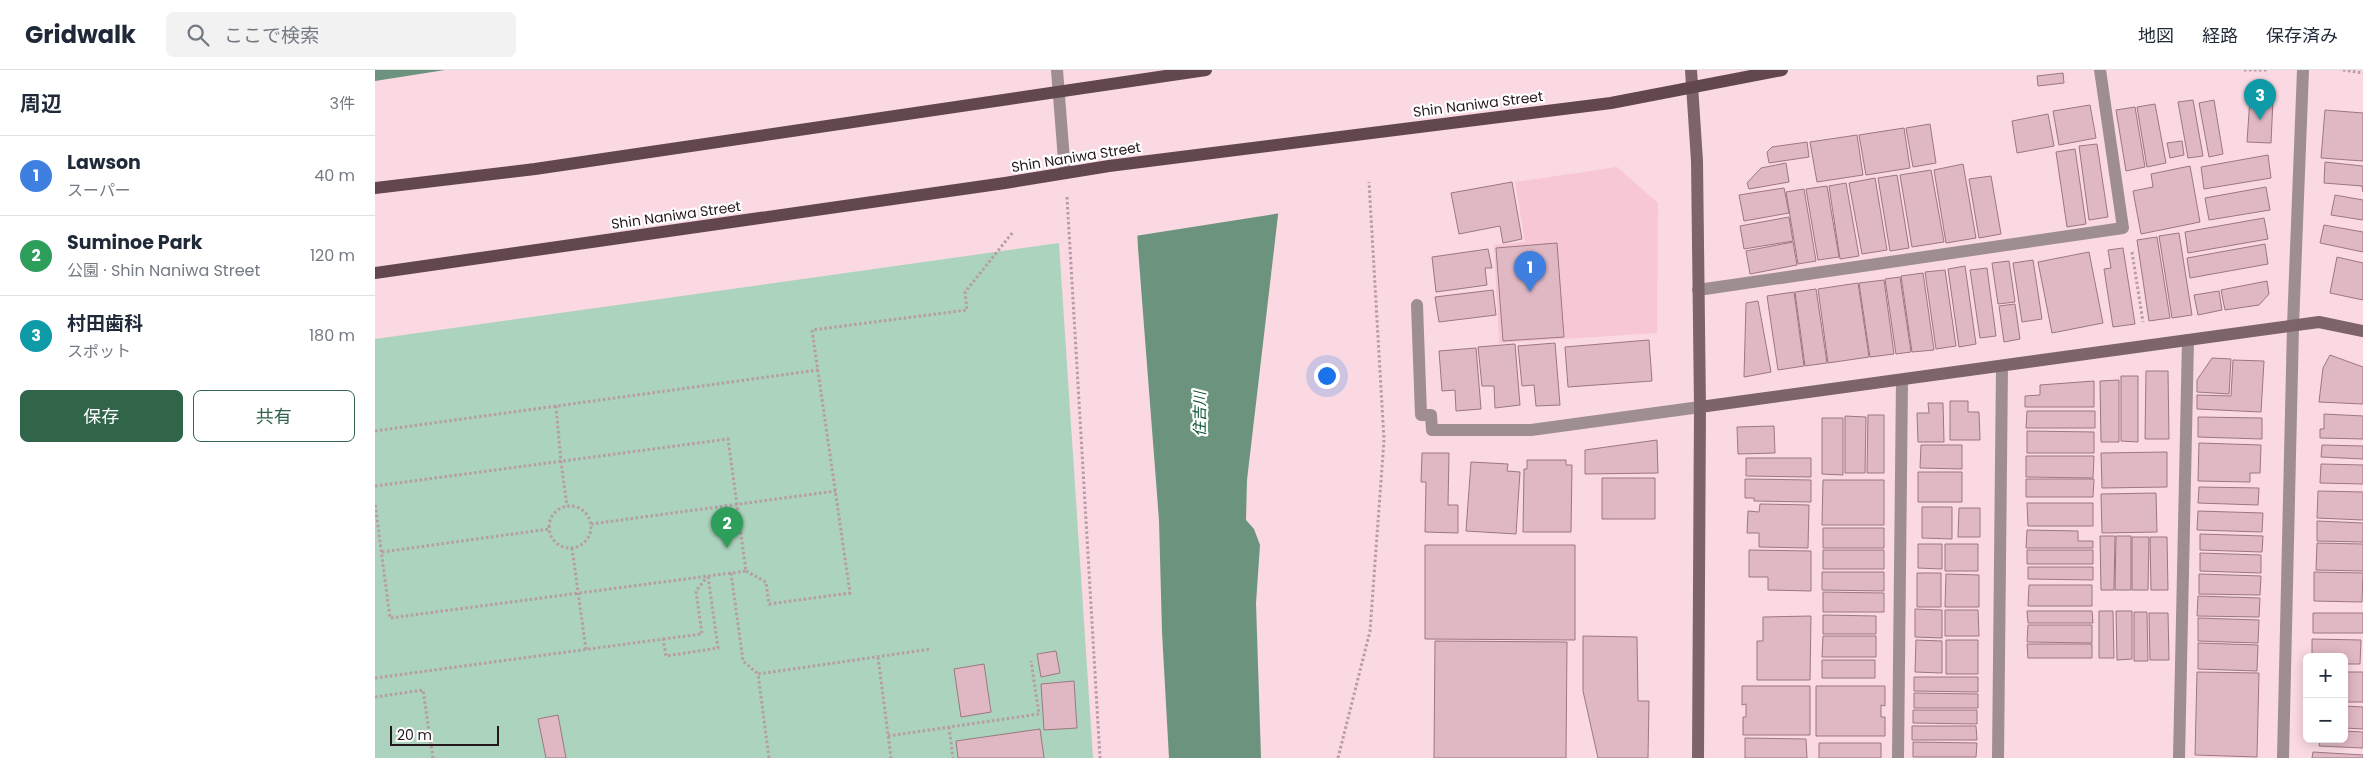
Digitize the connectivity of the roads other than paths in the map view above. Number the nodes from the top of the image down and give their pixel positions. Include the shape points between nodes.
1 (1057, 70) edge
2 (1206, 70) edge
3 (1691, 70) edge
4 (1782, 70) edge
5 (2100, 70) edge
6 (2303, 70) edge
7 (1693, 86) junction
8 (1058, 92) junction
9 (1065, 173) junction
10 (375, 188) edge
11 (375, 273) edge
12 (1698, 290) junction
13 (1417, 306) dead end
14 (2293, 326) junction
15 (2363, 331) edge
16 (2188, 340) junction
17 (2003, 366) junction
18 (1902, 380) junction
19 (1700, 407) junction
20 (1698, 758) edge
21 (1898, 758) edge
22 (1998, 758) edge
23 (2179, 758) edge
24 (2283, 758) edge

1 - 8 street
2 - 8 main road
3 - 7 street
4 - 7 main road, Shin Naniwa Street
5 - 12 street via 2123,228
6 - 14 street
7 - 9 main road, Shin Naniwa Street via 1611,103
7 - 12 street
8 - 9 street
8 - 10 main road via 535,169
9 - 11 main road, Shin Naniwa Street
12 - 19 street
13 - 19 street via 1421,415 1431,415 1432,430 1531,430
14 - 15 street via 2319,322
14 - 16 street
14 - 24 street
16 - 17 street
16 - 23 street
17 - 18 street
17 - 22 street
18 - 19 street
18 - 21 street
19 - 20 street

